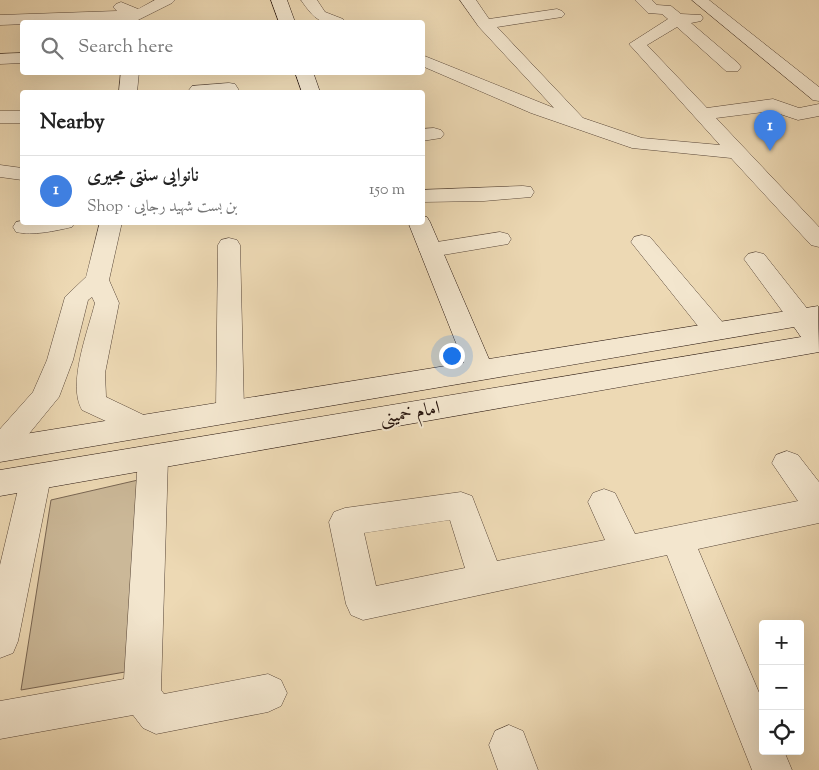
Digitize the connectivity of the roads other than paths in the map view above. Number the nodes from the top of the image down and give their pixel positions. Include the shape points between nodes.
1 (167, 0) edge
2 (279, 0) edge
3 (309, 0) edge
4 (468, 0) edge
5 (643, 0) edge
6 (103, 2) dead end
7 (138, 12) edge
8 (691, 12) edge
9 (557, 14) dead end
10 (0, 20) edge
11 (286, 20) edge
12 (331, 20) edge
13 (485, 24) junction
14 (20, 58) edge
15 (0, 59) edge
16 (425, 61) edge
17 (732, 67) dead end
18 (130, 75) edge
19 (305, 75) edge
20 (128, 90) edge
21 (198, 90) dead end
22 (230, 90) edge
23 (310, 90) edge
24 (819, 96) edge
25 (819, 110) edge
26 (702, 114) junction
27 (0, 117) edge
28 (20, 117) edge
29 (577, 123) junction
30 (737, 152) junction
31 (0, 171) edge
32 (20, 174) edge
33 (523, 192) dead end
34 (425, 196) edge
35 (40, 225) edge
36 (109, 225) edge
37 (420, 225) edge
38 (24, 227) dead end
39 (500, 239) dead end
40 (819, 240) edge
41 (642, 242) dead end
42 (229, 245) dead end
43 (431, 250) junction
44 (756, 259) dead end
45 (97, 280) junction
46 (809, 315) edge
47 (715, 330) junction
48 (819, 343) edge
49 (480, 369) junction
50 (230, 410) junction
51 (140, 426) junction
52 (0, 450) edge
53 (153, 458) junction
54 (787, 463) dead end
55 (36, 477) junction
56 (0, 483) edge
57 (604, 502) dead end
58 (819, 506) edge
59 (819, 510) edge
60 (677, 539) junction
61 (626, 550) junction
62 (486, 578) dead end
63 (0, 641) edge
64 (268, 693) dead end
65 (142, 695) junction
66 (0, 720) edge
67 (759, 740) edge
68 (765, 755) edge
69 (772, 770) edge

1 - 7 street
2 - 11 street
3 - 12 street via 319,15
4 - 13 street
5 - 8 street via 653,10
6 - 7 street
7 - 10 street
8 - 17 street
8 - 24 street
8 - 26 street via 637,44
9 - 13 street
13 - 29 street
14 - 15 street
16 - 29 street
18 - 20 street
19 - 23 street
21 - 22 street
25 - 26 street via 798,114 773,106
26 - 30 street
27 - 28 street
29 - 30 street via 639,144
30 - 40 street
31 - 32 street
33 - 34 street
35 - 38 street
36 - 45 street
37 - 43 street
39 - 43 street
41 - 47 street
42 - 50 street
43 - 49 street
44 - 46 street
45 - 51 street via 107,303 91,373 92,404
45 - 52 street via 77,297 60,360 45,397
46 - 47 street, امام خمینی
46 - 48 street
47 - 49 street, امام خمینی
48 - 53 street, امام خمینی
49 - 50 street, امام خمینی
50 - 51 street, امام خمینی
51 - 52 street, امام خمینی
53 - 55 street, امام خمینی
53 - 65 street
54 - 58 street
55 - 56 street, امام خمینی
55 - 63 street
57 - 61 street
59 - 60 street
60 - 61 street
60 - 67 street
61 - 62 street
64 - 65 street via 156,715
65 - 66 street
68 - 69 street

